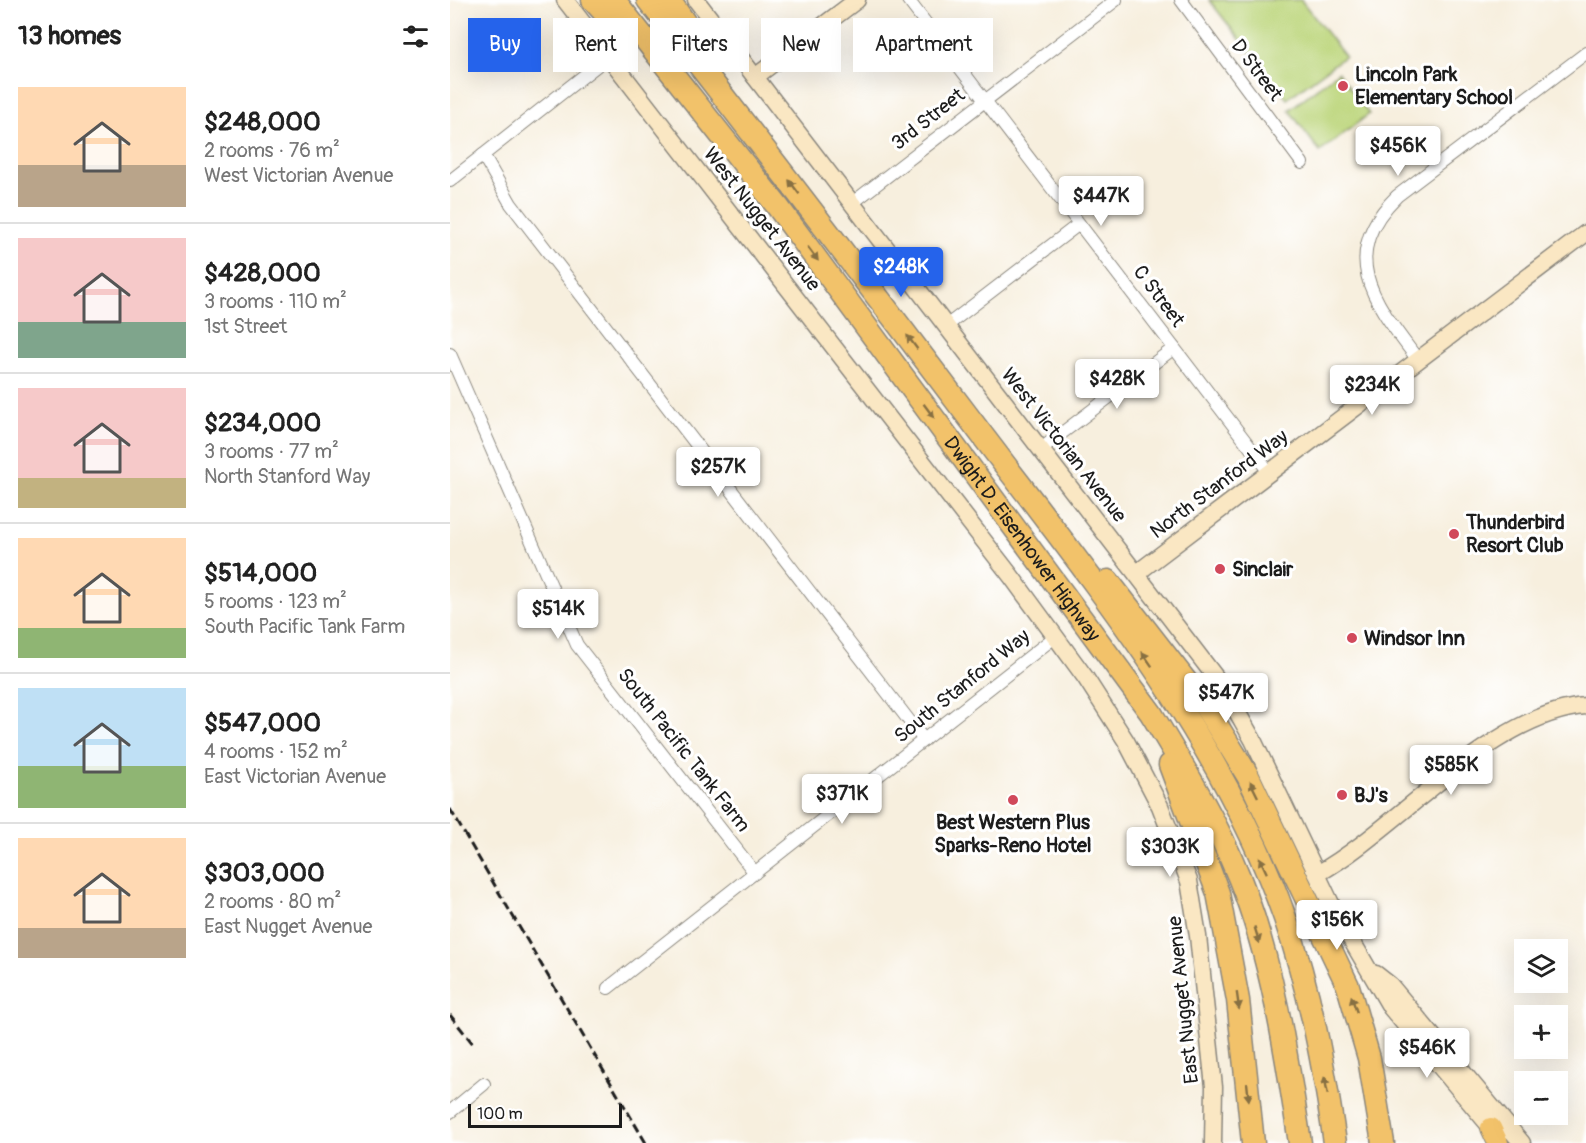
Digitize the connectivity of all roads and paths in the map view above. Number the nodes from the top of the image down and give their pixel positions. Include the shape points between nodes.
1 (565, 0) edge
2 (593, 0) edge
3 (614, 0) edge
4 (648, 0) edge
5 (669, 0) edge
6 (696, 0) edge
7 (857, 0) edge
8 (908, 0) edge
9 (1116, 0) edge
10 (1181, 0) edge
11 (579, 18) edge
12 (1586, 52) edge
13 (589, 72) edge
14 (621, 72) edge
15 (755, 77) junction
16 (985, 100) junction
17 (760, 142) junction
18 (483, 155) junction
19 (1302, 163) dead end
20 (450, 181) edge
21 (851, 204) junction
22 (778, 207) junction
23 (1079, 224) junction
24 (1586, 233) edge
25 (945, 327) junction
26 (1174, 348) junction
27 (450, 354) edge
28 (1418, 360) junction
29 (960, 406) junction
30 (1041, 449) junction
31 (1269, 472) junction
32 (1137, 573) junction
33 (1056, 636) junction
34 (1586, 706) edge
35 (1151, 712) junction
36 (924, 740) junction
37 (755, 873) junction
38 (1317, 874) junction
39 (1370, 971) junction
40 (608, 988) dead end
41 (484, 1084) dead end
42 (450, 1112) edge
43 (1494, 1136) edge
44 (1213, 1143) edge
45 (1253, 1143) edge
46 (1300, 1143) edge
47 (1335, 1143) edge
48 (1383, 1143) edge
49 (1505, 1143) edge
50 (1522, 1143) edge

1 - 11 street, West Nugget Avenue
2 - 22 highway via 732,174
3 - 22 highway, Dwight D. Eisenhower Highway
4 - 17 highway, Dwight D. Eisenhower Highway
5 - 17 highway
6 - 15 street, West Victorian Avenue
7 - 15 street
8 - 16 street, C Street
9 - 16 street, 3rd Street
10 - 19 street, D Street
12 - 28 street via 1397,196 1372,228 1365,258 1369,289
13 - 18 street
14 - 33 street, West Nugget Avenue
15 - 21 street, West Victorian Avenue
16 - 21 street, 3rd Street
16 - 23 street, C Street
29 -> 17 highway, Dwight D. Eisenhower Highway
18 - 20 street
18 - 36 street via 517,213
21 - 25 street, West Victorian Avenue
22 -> 35 highway, Dwight D. Eisenhower Highway
23 - 25 street
23 - 26 street, C Street
24 - 28 street, North Stanford Way
25 - 30 street, West Victorian Avenue
26 - 30 street
26 - 31 street, C Street
27 - 37 street, South Pacific Tank Farm via 577,645
28 - 31 street, North Stanford Way
47 -> 29 highway, Dwight D. Eisenhower Highway via 1310,1005 1285,920 1231,797 1172,694
48 -> 29 highway via 1369,1058 1348,986 1236,755 1180,672 1057,515 1004,449
30 - 32 street, West Victorian Avenue
31 - 32 street, North Stanford Way
32 - 38 street, West Victorian Avenue via 1232,701
33 - 36 street, South Stanford Way
33 - 44 street, East Nugget Avenue via 1126,741 1160,806 1183,862 1198,936 1214,1087
34 - 38 street via 1530,721 1492,743
35 -> 45 highway via 1218,893 1238,1000
35 -> 46 highway, Dwight D. Eisenhower Highway via 1199,795 1239,878 1271,981
36 - 37 street, South Stanford Way
37 - 40 street, South Stanford Way
38 - 39 street, West Victorian Avenue via 1348,938
39 - 43 street via 1391,1008
39 - 50 street via 1390,985
41 - 42 street
43 - 49 street

